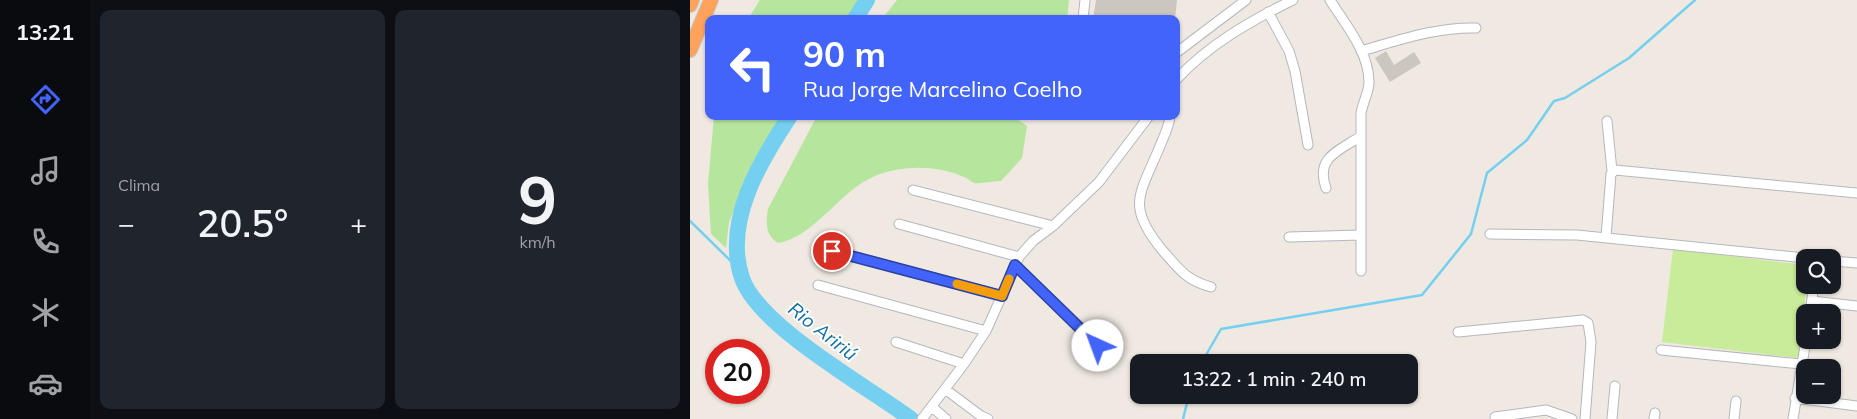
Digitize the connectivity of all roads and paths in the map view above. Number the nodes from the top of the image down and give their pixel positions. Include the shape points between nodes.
1 (692, 0) edge
2 (711, 0) edge
3 (1085, 0) edge
4 (1246, 0) edge
5 (1292, 0) edge
6 (1330, 0) edge
7 (690, 5) edge
8 (1268, 12) junction
9 (1083, 15) edge
10 (1476, 28) dead end
11 (690, 50) edge
12 (1180, 50) edge
13 (1361, 51) junction
14 (1180, 76) edge
15 (1143, 120) edge
16 (1169, 120) edge
17 (1607, 121) dead end
18 (1361, 136) junction
19 (1308, 145) dead end
20 (1612, 171) junction
21 (1326, 188) dead end
22 (913, 190) dead end
23 (1857, 193) edge
24 (899, 224) dead end
25 (1053, 226) junction
26 (1490, 234) dead end
27 (1361, 235) junction
28 (1289, 237) dead end
29 (1606, 238) junction
30 (832, 251) dead end
31 (1796, 257) edge
32 (1017, 261) junction
33 (1841, 262) edge
34 (1857, 263) edge
35 (1361, 271) dead end
36 (818, 285) dead end
37 (1212, 287) dead end
38 (1813, 294) edge
39 (1002, 296) junction
40 (1812, 301) junction
41 (1811, 304) edge
42 (1857, 306) edge
43 (986, 331) junction
44 (1458, 332) dead end
45 (896, 342) dead end
46 (1661, 350) dead end
47 (964, 364) junction
48 (1090, 364) dead end
49 (1796, 364) edge
50 (1616, 386) dead end
51 (945, 388) junction
52 (1796, 392) edge
53 (1795, 398) junction
54 (1736, 401) dead end
55 (1857, 406) edge
56 (932, 407) junction
57 (924, 417) edge
58 (1495, 417) dead end
59 (946, 419) edge
60 (988, 419) edge
61 (1572, 419) edge
62 (1585, 419) edge
63 (1612, 419) edge
64 (1734, 419) edge
65 (1793, 419) edge

1 - 7 highway
2 - 11 highway
3 - 9 street
4 - 12 street
5 - 8 street
6 - 13 street
8 - 14 street via 1216,44
8 - 19 street via 1295,71
10 - 13 street via 1430,31
13 - 18 street via 1369,82 1363,105
15 - 25 street via 1099,182
16 - 37 street via 1140,195 1139,214 1147,232 1187,278
17 - 20 street
18 - 21 street via 1325,162 1322,174
18 - 27 street
20 - 23 street
20 - 29 street
22 - 25 street
24 - 32 street
25 - 32 street via 1033,241
26 - 29 street
27 - 28 street
27 - 35 street
29 - 31 street
30 - 39 street
32 - 39 street
32 - 48 street via 1096,342 1098,349
33 - 34 street
36 - 43 street
38 - 40 street
39 - 43 street
40 - 41 street
40 - 42 street
43 - 47 street
44 - 62 street via 1583,320 1588,323 1591,342
45 - 47 street
46 - 49 street
47 - 51 street
50 - 63 street
51 - 56 street
51 - 60 street
52 - 53 street
53 - 55 street
53 - 65 street
54 - 64 street
56 - 57 street
56 - 59 street
58 - 61 street via 1546,410

